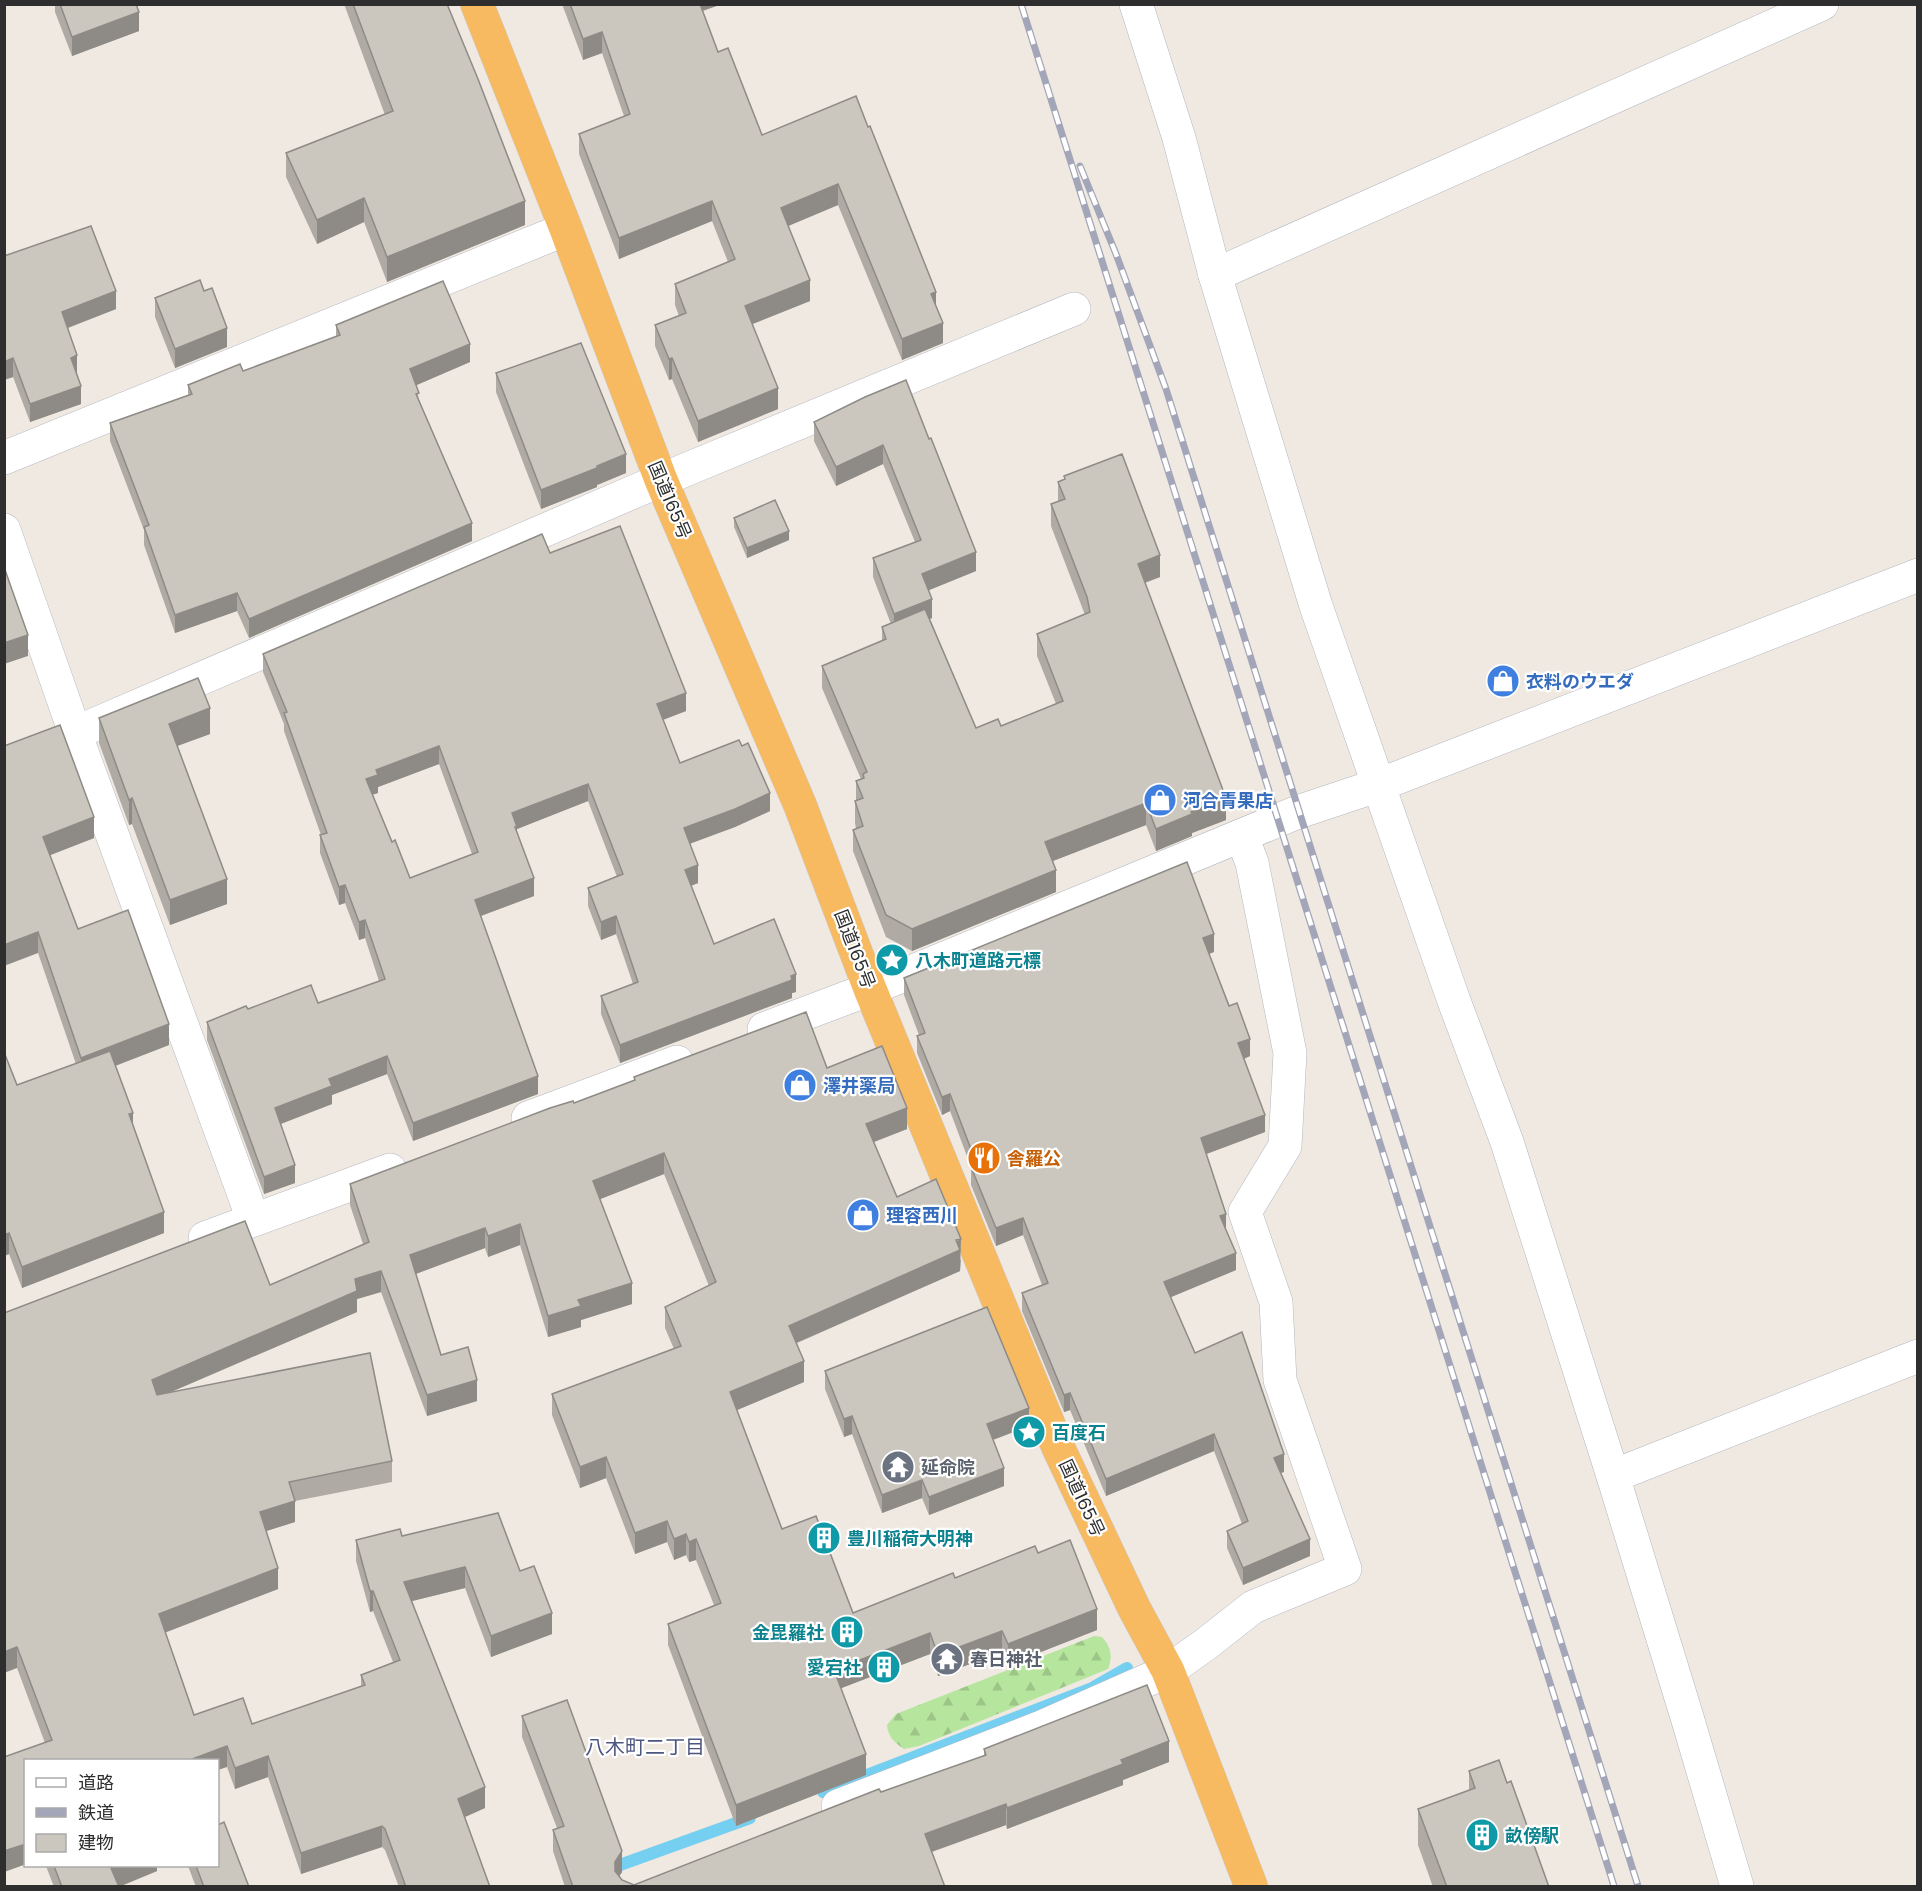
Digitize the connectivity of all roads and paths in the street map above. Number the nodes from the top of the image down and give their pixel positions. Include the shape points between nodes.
1 (477, 4) edge
2 (1136, 4) edge
3 (1822, 4) edge
4 (566, 229) junction
5 (1215, 275) junction
6 (1074, 309) dead end
7 (4, 458) edge
8 (661, 480) junction
9 (4, 530) edge
10 (1917, 575) edge
11 (75, 733) junction
12 (1379, 785) junction
13 (1242, 836) junction
14 (870, 989) junction
15 (740, 1038) edge
16 (708, 1050) edge
17 (502, 1128) edge
18 (415, 1160) edge
19 (253, 1219) junction
20 (177, 1248) edge
21 (1917, 1356) edge
22 (1613, 1476) junction
23 (1168, 1671) junction
24 (808, 1818) edge
25 (1251, 1887) edge
26 (1737, 1887) edge

1 - 4 highway, 国道165号
2 - 5 street via 1179,138
3 - 5 street
4 - 7 street
4 - 8 highway, 国道165号
5 - 12 street via 1316,606
6 - 8 street
8 - 11 street
8 - 14 highway, 国道165号 via 800,805
9 - 11 street
10 - 12 street
11 - 19 street
12 - 13 street
12 - 22 street via 1507,1142
13 - 14 street
13 - 23 street via 1252,863 1290,1053 1285,1146 1245,1212 1276,1302 1280,1380 1345,1569 1253,1607
14 - 15 street
14 - 23 highway, 国道165号 via 1058,1447
16 - 17 street
18 - 19 street
19 - 20 street
21 - 22 street
22 - 26 street
23 - 24 street via 1039,1728
23 - 25 highway, 国道165号

